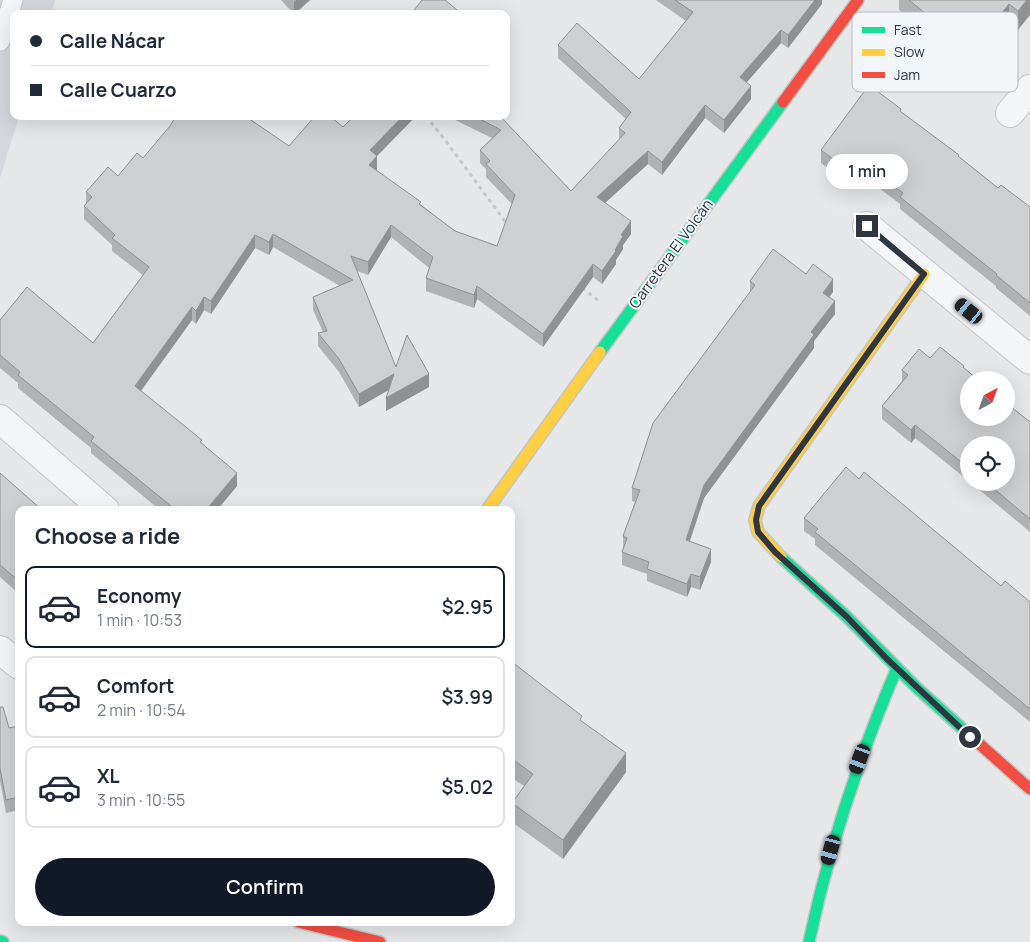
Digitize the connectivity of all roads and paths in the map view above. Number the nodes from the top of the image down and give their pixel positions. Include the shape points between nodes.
1 (13, 0) edge
2 (858, 0) edge
3 (0, 41) edge
4 (1030, 89) edge
5 (1010, 113) dead end
6 (429, 120) edge
7 (507, 225) edge
8 (867, 226) dead end
9 (924, 274) junction
10 (578, 285) edge
11 (623, 319) junction
12 (1030, 360) edge
13 (0, 419) edge
14 (99, 506) edge
15 (490, 506) edge
16 (0, 650) edge
17 (15, 662) edge
18 (896, 668) junction
19 (1030, 788) edge
20 (314, 926) edge
21 (380, 942) edge
22 (809, 942) edge

1 - 3 lane
2 - 11 street, Carretera El Volcán
4 - 5 street
6 - 7 path
8 - 9 street
9 - 12 street
9 - 18 street via 759,506 756,520 758,532 775,552 847,617
10 - 11 path
11 - 15 street, Carretera El Volcán
13 - 14 street
16 - 17 street
18 - 19 street
18 - 22 street via 872,723 840,813
20 - 21 street

